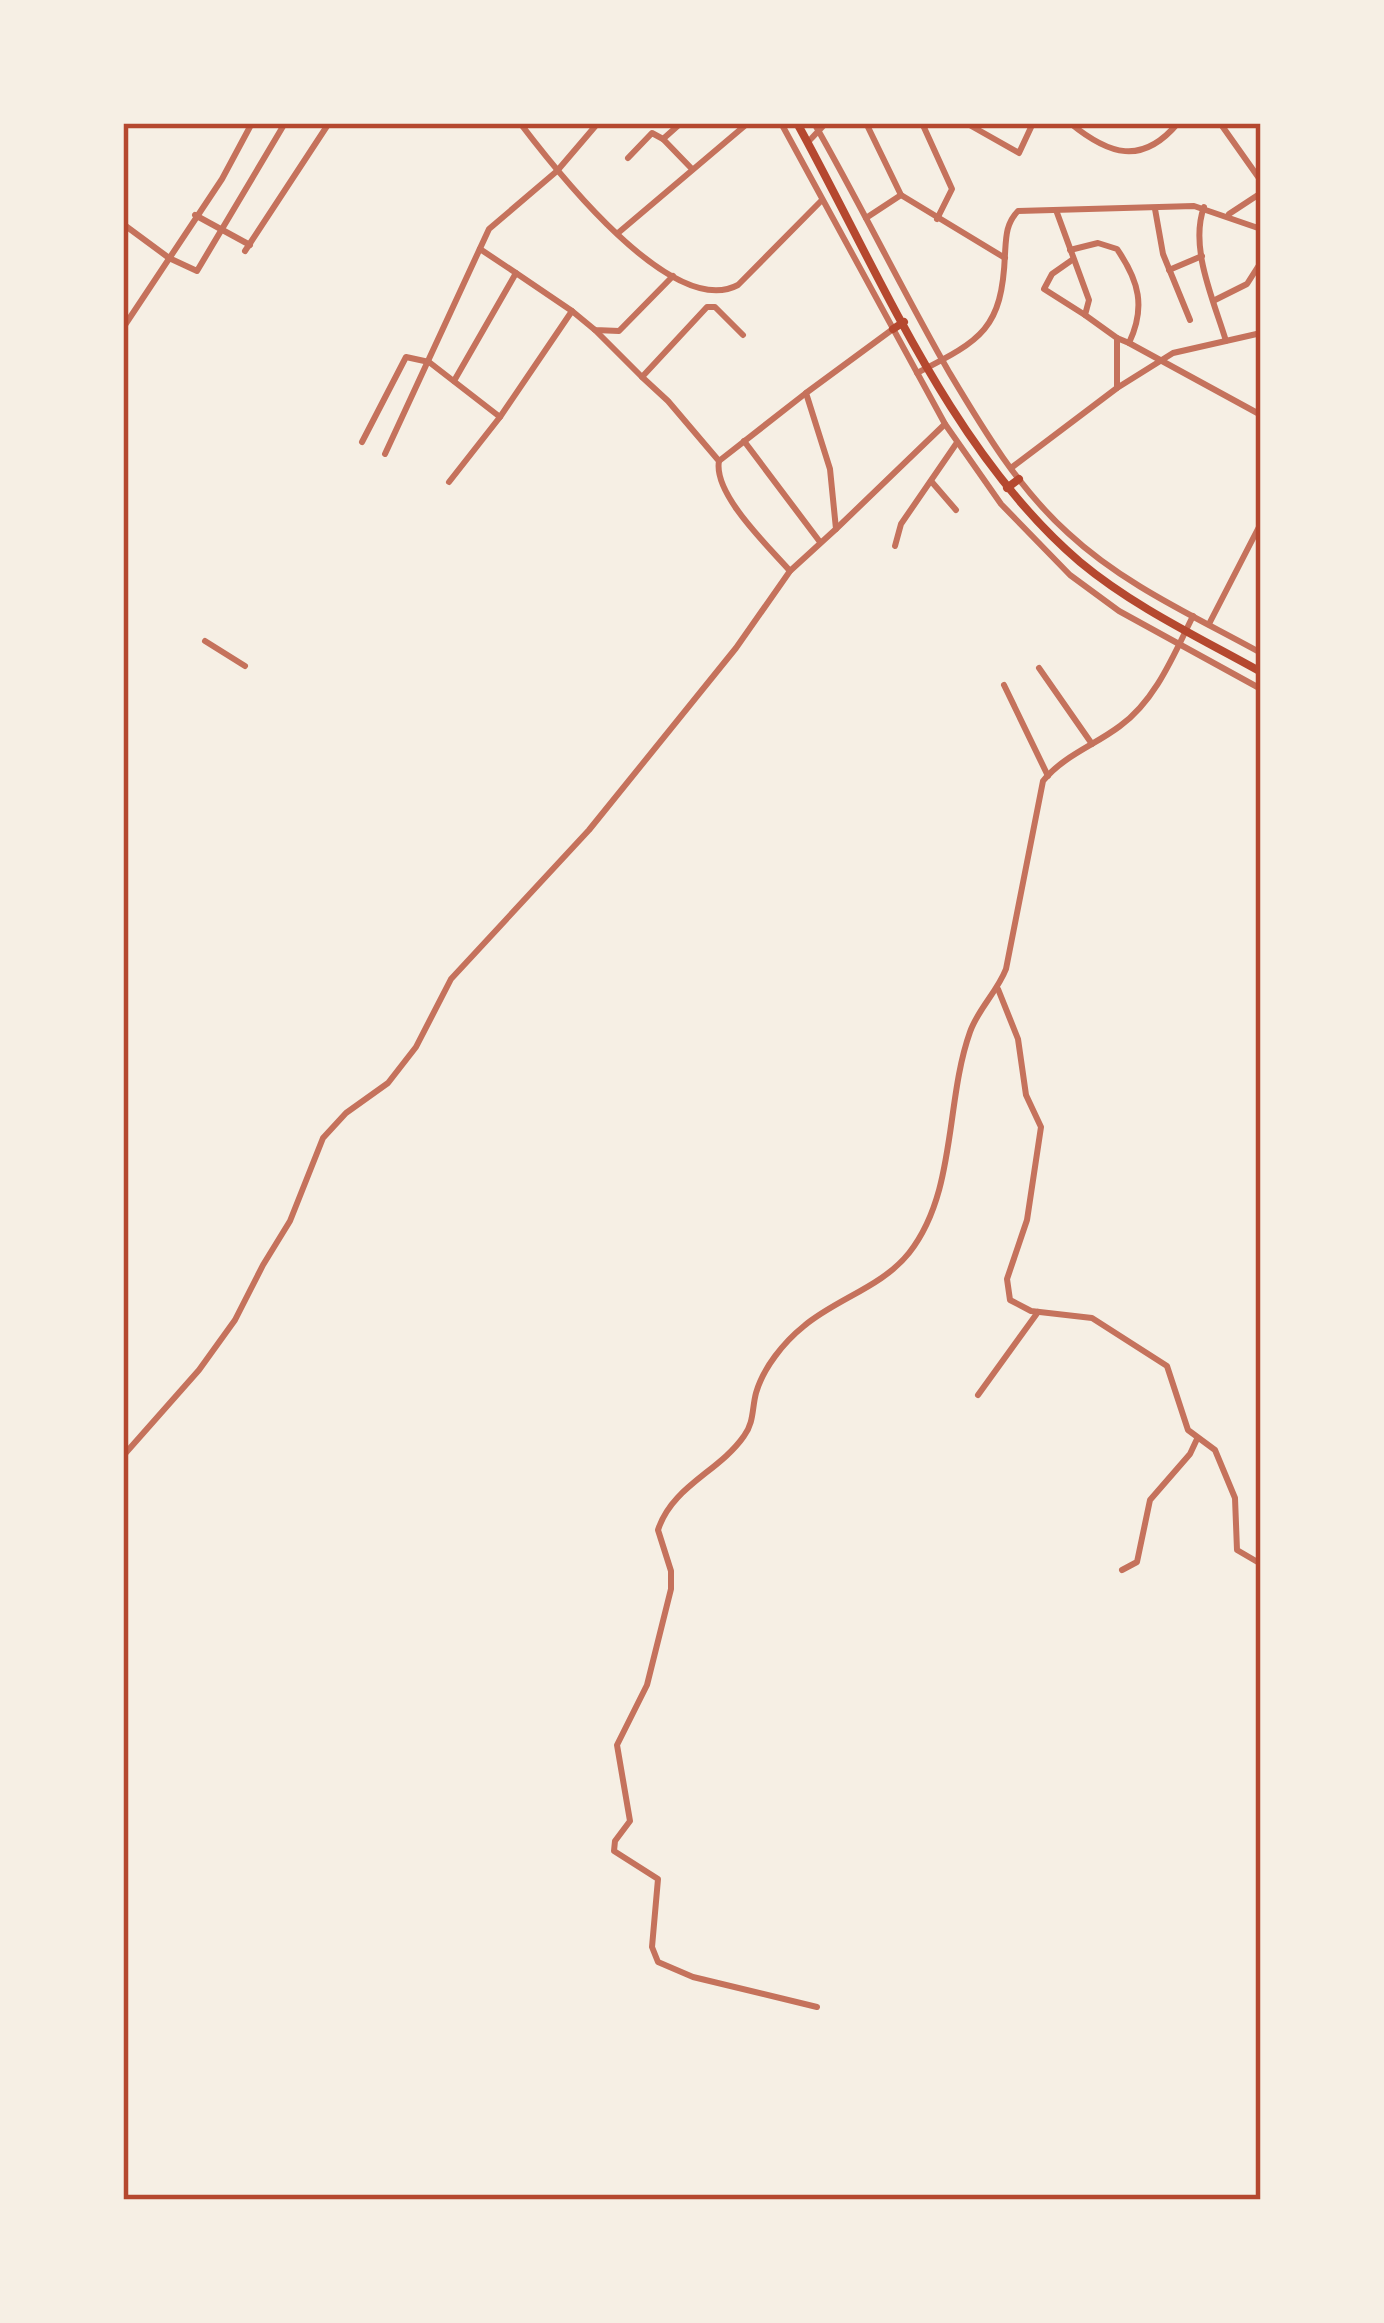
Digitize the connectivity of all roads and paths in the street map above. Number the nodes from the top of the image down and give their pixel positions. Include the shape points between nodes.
1 (251, 123) edge
2 (285, 123) edge
3 (329, 123) edge
4 (520, 123) edge
5 (598, 123) edge
6 (681, 123) edge
7 (748, 123) edge
8 (781, 123) edge
9 (797, 123) edge
10 (826, 123) edge
11 (868, 123) edge
12 (922, 123) edge
13 (967, 123) edge
14 (1033, 123) edge
15 (1070, 123) edge
16 (1178, 123) edge
17 (1220, 123) edge
18 (816, 127) edge
19 (1082, 127) edge
20 (664, 140) junction
21 (808, 142) junction
22 (628, 158) dead end
23 (692, 169) junction
24 (557, 171) junction
25 (1261, 181) edge
26 (1261, 193) edge
27 (902, 196) junction
28 (822, 200) junction
29 (1204, 207) junction
30 (1155, 208) junction
31 (844, 209) junction
32 (1056, 210) junction
33 (195, 215) junction
34 (1227, 215) junction
35 (832, 217) junction
36 (866, 218) junction
37 (938, 219) junction
38 (123, 224) edge
39 (223, 229) junction
40 (1261, 229) edge
41 (618, 233) junction
42 (480, 249) junction
43 (1072, 254) junction
44 (1202, 256) junction
45 (170, 258) junction
46 (1005, 259) junction
47 (1261, 262) edge
48 (1169, 270) junction
49 (516, 273) junction
50 (673, 276) junction
51 (1214, 301) junction
52 (572, 311) junction
53 (1085, 315) junction
54 (1190, 320) dead end
55 (904, 322) junction
56 (123, 328) edge
57 (893, 329) junction
58 (595, 330) junction
59 (1261, 333) edge
60 (743, 335) dead end
61 (1117, 338) junction
62 (1226, 341) junction
63 (1129, 343) junction
64 (943, 360) junction
65 (1157, 360) junction
66 (429, 362) junction
67 (928, 367) junction
68 (917, 373) junction
69 (642, 377) junction
70 (454, 382) junction
71 (1117, 388) junction
72 (806, 393) junction
73 (1261, 415) edge
74 (500, 417) junction
75 (945, 424) junction
76 (744, 441) junction
77 (362, 442) dead end
78 (956, 444) junction
79 (385, 454) dead end
80 (719, 460) junction
81 (1011, 468) junction
82 (1019, 479) junction
83 (931, 481) junction
84 (448, 482) dead end
85 (1010, 491) junction
86 (1000, 504) junction
87 (956, 510) dead end
88 (1261, 523) edge
89 (836, 529) junction
90 (1047, 532) junction
91 (820, 542) junction
92 (1036, 543) junction
93 (896, 546) dead end
94 (790, 571) junction
95 (1193, 616) junction
96 (1209, 624) junction
97 (1186, 630) junction
98 (205, 641) dead end
99 (1178, 645) junction
100 (1261, 653) edge
101 (244, 666) dead end
102 (1039, 668) dead end
103 (1261, 672) edge
104 (1004, 685) dead end
105 (1261, 689) edge
106 (1092, 744) junction
107 (1048, 776) junction
108 (998, 989) junction
109 (1038, 1312) junction
110 (978, 1395) dead end
111 (1197, 1439) junction
112 (123, 1456) edge
113 (1261, 1564) edge
114 (1122, 1570) dead end
115 (817, 2007) dead end

1 - 33 street
2 - 39 street
3 - 39 street via 248,248
4 - 24 street
5 - 24 street
6 - 20 street
7 - 23 street
8 - 28 street
9 - 21 main road
10 - 18 street
11 - 27 street
12 - 37 street via 952,189
13 - 14 street via 1019,153
15 - 19 street
16 - 19 street via 1158,143 1130,152 1108,148
17 - 25 street
18 - 21 street
18 - 36 street
20 - 22 street via 652,133
20 - 23 street
21 - 31 main road
23 - 41 street
24 - 41 street
24 - 42 street via 489,229
26 - 34 street
27 - 36 street
27 - 37 street
28 - 35 street
28 - 50 street via 728,290
29 - 30 street
29 - 34 street
29 - 44 street
30 - 32 street
30 - 48 street
31 - 35 main road
31 - 55 main road
32 - 43 street
32 - 46 street via 1016,212
33 - 39 street
33 - 45 street
34 - 40 street
35 - 57 street
36 - 64 street
37 - 46 street
38 - 45 street
39 - 45 street via 197,272
41 - 50 street
42 - 49 street
42 - 66 street
43 - 53 street via 1089,300
43 - 53 street via 1043,289
43 - 63 street via 1109,244 1124,259 1140,304
44 - 48 street
44 - 51 street
45 - 56 street
46 - 64 street via 989,324
47 - 51 street via 1247,284
48 - 54 street
49 - 52 street
49 - 70 street
50 - 58 street via 624,330
51 - 62 street
52 - 58 street
52 - 74 street
53 - 61 street
55 - 57 main road
55 - 67 main road
57 - 68 street
57 - 72 street
58 - 69 street
59 - 62 street
60 - 69 street via 707,308
61 - 63 street
61 - 71 street
62 - 65 street
63 - 65 street
64 - 67 street
64 - 81 street
65 - 71 street
65 - 73 street
66 - 70 street
66 - 77 street via 409,356 402,363
66 - 79 street
67 - 68 street
67 - 85 main road
68 - 75 street
69 - 80 street
70 - 74 street
71 - 81 street
72 - 76 street
72 - 89 street via 830,469
74 - 84 street
75 - 78 street
75 - 89 street
76 - 80 street
76 - 91 street
78 - 83 street
78 - 86 street
80 - 94 street via 732,500
81 - 82 street
82 - 85 main road
82 - 95 street via 1088,550
83 - 87 street
83 - 93 street
85 - 86 main road
85 - 90 main road
86 - 92 street
88 - 96 street
89 - 91 street
90 - 92 main road
90 - 97 main road via 1103,580
91 - 94 street
92 - 99 street via 1119,611
94 - 112 street via 589,830 444,988 388,1083 323,1138 290,1222 236,1320
95 - 96 street
95 - 97 street
96 - 100 street
97 - 99 street
97 - 103 main road
98 - 101 street
99 - 105 street
99 - 106 street via 1136,712
102 - 106 street
104 - 107 street
106 - 107 street
107 - 108 street
108 - 109 street via 1041,1127 1007,1287 1015,1305
108 - 115 street via 970,1031 944,1168 916,1243 896,1267 790,1339 758,1386 743,1438 661,1520 671,1588 647,1685 617,1744 630,1821 614,1848 658,1880 655,1959 693,1978
109 - 110 street
109 - 111 street via 1085,1315 1163,1362
111 - 113 street via 1215,1450 1237,1504 1238,1550
111 - 114 street via 1153,1495 1136,1562

